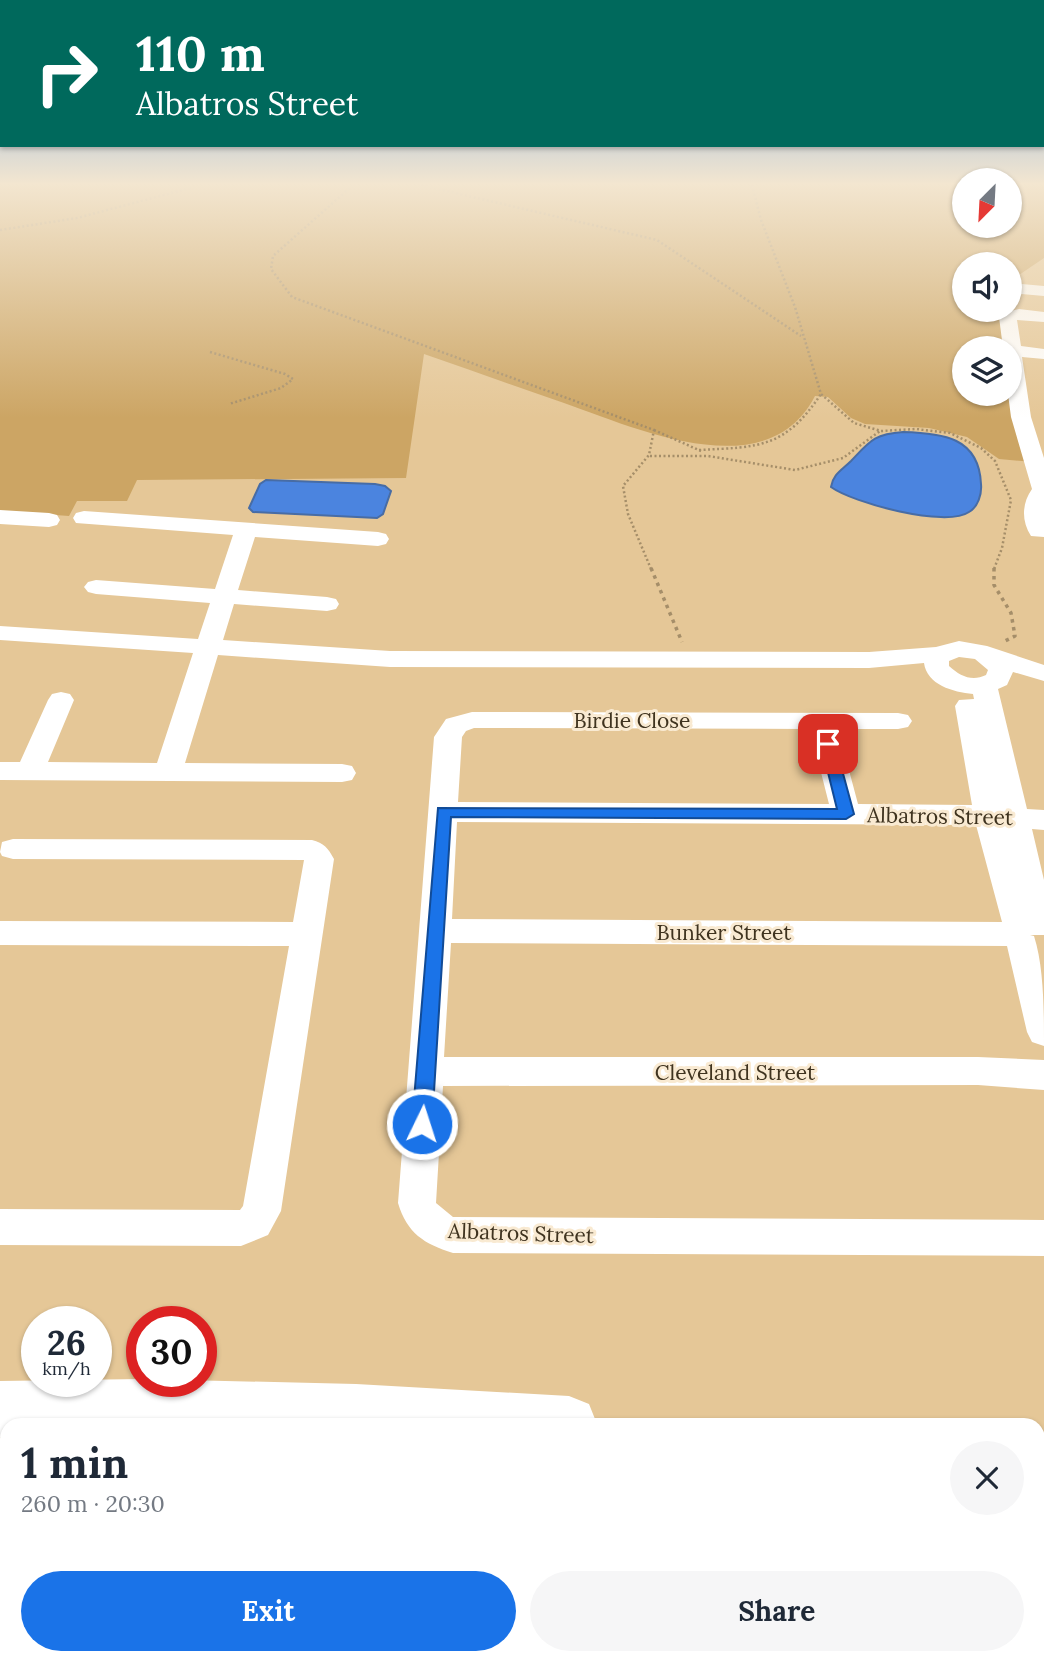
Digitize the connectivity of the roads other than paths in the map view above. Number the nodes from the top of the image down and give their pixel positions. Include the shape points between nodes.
1 (1022, 289) edge
2 (1044, 291) edge
3 (1044, 317) edge
4 (1011, 336) edge
5 (1022, 352) edge
6 (1044, 354) edge
7 (1022, 379) edge
8 (1036, 442) edge
9 (0, 517) edge
10 (84, 518) dead end
11 (49, 520) dead end
12 (246, 530) junction
13 (1039, 531) dead end
14 (377, 539) dead end
15 (96, 587) dead end
16 (224, 596) junction
17 (327, 604) dead end
18 (0, 633) edge
19 (208, 648) junction
20 (972, 670) junction
21 (1044, 673) edge
22 (61, 699) dead end
23 (822, 721) junction
24 (898, 722) dead end
25 (0, 771) edge
26 (30, 771) junction
27 (169, 772) junction
28 (342, 773) dead end
29 (443, 812) junction
30 (846, 814) junction
31 (1000, 816) junction
32 (1044, 820) edge
33 (13, 849) dead end
34 (435, 931) junction
35 (0, 933) edge
36 (307, 934) junction
37 (1030, 934) edge
38 (1044, 1032) edge
39 (426, 1072) junction
40 (1044, 1075) edge
41 (0, 1227) edge
42 (1044, 1238) edge
43 (0, 1409) edge
44 (463, 1418) edge

1 - 2 street
3 - 4 street via 1008,317
5 - 6 street
7 - 8 street
8 - 13 street via 1042,489 1033,511
9 - 11 street
10 - 12 street
12 - 14 street
12 - 16 street
15 - 16 street
16 - 17 street
16 - 19 street
18 - 19 street
19 - 20 street via 390,659 869,660
19 - 27 street
20 - 21 street
20 - 31 street
22 - 26 street
23 - 24 street, Birdie Close
23 - 29 street, Birdie Close via 463,721 448,737
23 - 30 street
25 - 26 street
26 - 27 street
27 - 28 street
29 - 30 street, Albatros Street
29 - 34 street, Albatros Street
30 - 31 street, Albatros Street
31 - 32 street, Albatros Street
31 - 37 street
33 - 36 street via 312,850 319,859
34 - 37 street, Bunker Street
34 - 39 street, Albatros Street
35 - 36 street
36 - 41 street via 262,1211 254,1223 241,1228
37 - 38 street
39 - 40 street, Cleveland Street via 978,1071
39 - 42 street, Albatros Street via 417,1203 420,1214 440,1232
43 - 44 main road via 153,1406

